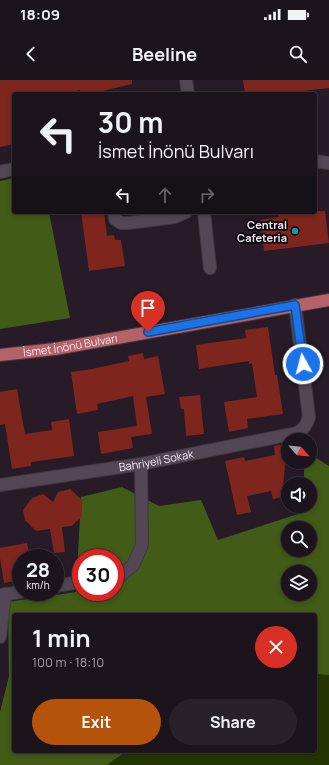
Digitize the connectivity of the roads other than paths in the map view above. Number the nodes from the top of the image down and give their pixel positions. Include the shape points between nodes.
1 (186, 80) edge
2 (188, 92) edge
3 (317, 161) edge
4 (329, 162) edge
5 (12, 169) edge
6 (0, 172) edge
7 (114, 214) edge
8 (182, 214) edge
9 (204, 214) edge
10 (210, 268) dead end
11 (329, 300) edge
12 (295, 305) junction
13 (0, 355) edge
14 (141, 464) junction
15 (0, 484) edge
16 (124, 573) edge
17 (12, 593) edge
18 (2, 595) edge
19 (0, 637) edge

1 - 2 street
3 - 4 street
5 - 6 street
7 - 8 street via 115,219 120,223 128,223 175,218
9 - 10 street
11 - 12 main road, İsmet İnönü Bulvarı
12 - 13 main road, İsmet İnönü Bulvarı via 55,348
12 - 14 street, Bahriyeli Sokak via 309,408 307,424 303,429 297,433
14 - 15 street, Bahriyeli Sokak
14 - 16 street via 142,545 133,565
17 - 18 street
18 - 19 street

